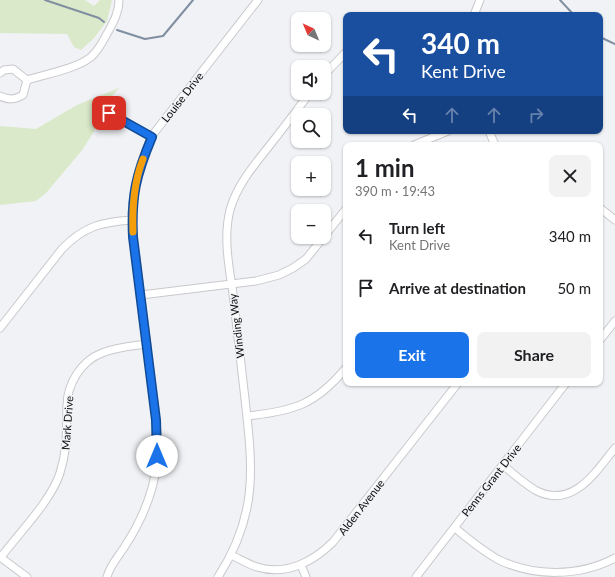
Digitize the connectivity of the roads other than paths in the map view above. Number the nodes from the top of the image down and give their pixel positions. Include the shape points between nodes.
1 (119, 0) edge
2 (258, 0) edge
3 (480, 0) edge
4 (475, 12) edge
5 (343, 55) edge
6 (331, 68) edge
7 (0, 73) edge
8 (27, 80) junction
9 (0, 96) edge
10 (304, 100) edge
11 (109, 113) dead end
12 (441, 134) edge
13 (152, 137) junction
14 (421, 142) edge
15 (603, 210) edge
16 (343, 212) edge
17 (132, 220) junction
18 (615, 220) edge
19 (231, 284) junction
20 (141, 295) junction
21 (615, 321) edge
22 (0, 328) edge
23 (603, 336) edge
24 (147, 344) junction
25 (343, 371) edge
26 (456, 386) edge
27 (564, 386) edge
28 (247, 416) junction
29 (615, 448) edge
30 (503, 465) junction
31 (455, 528) junction
32 (231, 555) junction
33 (0, 557) edge
34 (615, 558) edge
35 (301, 565) junction
36 (27, 577) edge
37 (106, 577) edge
38 (218, 577) edge
39 (306, 577) edge
40 (416, 577) edge

1 - 8 street via 113,24 90,57 77,65
2 - 13 street, Louise Drive
3 - 4 street
5 - 6 street
7 - 8 street via 13,69
8 - 9 street via 23,95 7,100
10 - 19 street, Winding Way via 254,164 237,192 230,212 227,233
11 - 13 street
12 - 14 street
13 - 17 street, Louise Drive via 136,182
15 - 18 street
16 - 19 street via 316,248 298,265 270,279
17 - 20 street, Louise Drive
17 - 22 street via 96,225 72,239
19 - 20 street
19 - 28 street, Winding Way
20 - 24 street, Louise Drive
21 - 23 street
24 - 33 street, Mark Drive via 124,347 97,355 85,364 75,377 67,397 66,448 60,474 46,498
24 - 37 street, Louise Drive via 157,434 155,475 141,518
25 - 28 street via 329,387 308,403 276,413
26 - 35 street, Alden Avenue via 333,542
27 - 30 street, Penns Grant Drive
28 - 32 street, Winding Way via 251,484 244,522
29 - 30 street via 583,485 571,493 562,495 536,490
30 - 31 street, Penns Grant Drive
31 - 34 street via 496,558 534,572 580,572
31 - 40 street, Penns Grant Drive
32 - 35 street, Alden Avenue via 267,569
32 - 38 street, Winding Way
33 - 36 street
35 - 39 street

